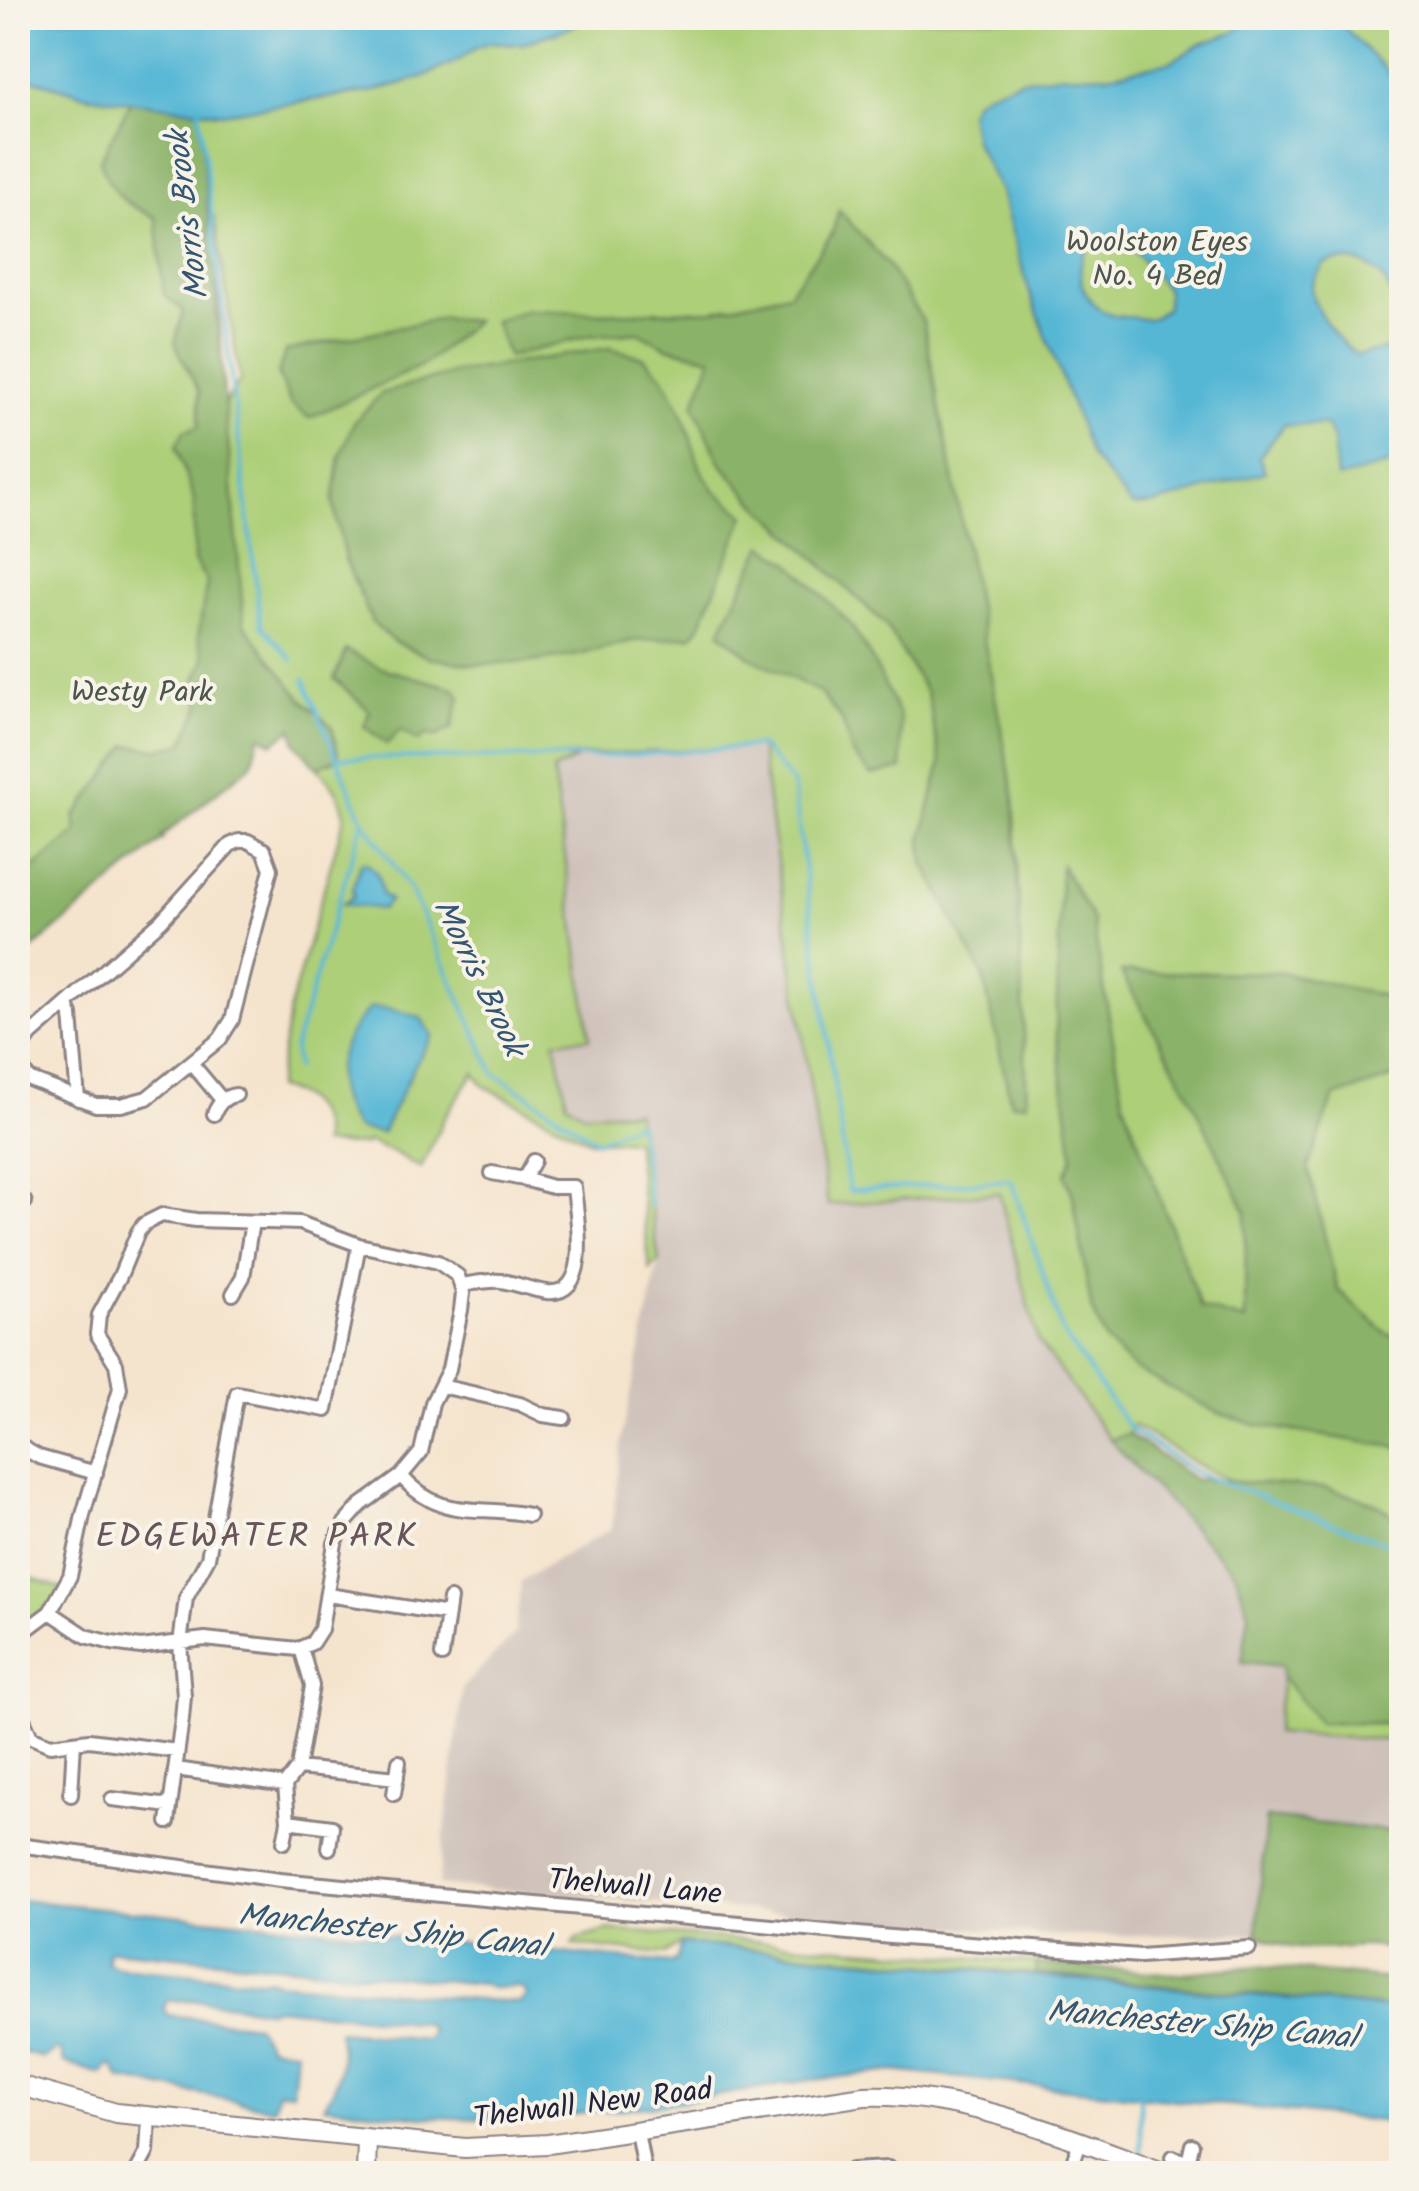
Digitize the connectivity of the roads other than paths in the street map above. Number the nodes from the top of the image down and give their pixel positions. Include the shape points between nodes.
1 (67, 1006) junction
2 (19, 1063) edge
3 (192, 1064) junction
4 (236, 1094) dead end
5 (78, 1099) junction
6 (223, 1101) junction
7 (214, 1114) dead end
8 (534, 1160) dead end
9 (492, 1172) dead end
10 (524, 1179) junction
11 (252, 1222) junction
12 (359, 1245) junction
13 (462, 1285) junction
14 (234, 1294) dead end
15 (441, 1386) junction
16 (564, 1418) dead end
17 (18, 1445) edge
18 (96, 1473) junction
19 (401, 1476) junction
20 (529, 1515) dead end
21 (328, 1595) junction
22 (450, 1599) dead end
23 (50, 1612) junction
24 (448, 1614) junction
25 (18, 1636) edge
26 (180, 1643) junction
27 (301, 1648) junction
28 (442, 1655) dead end
29 (18, 1708) edge
30 (74, 1742) junction
31 (177, 1751) junction
32 (400, 1762) dead end
33 (298, 1768) junction
34 (176, 1769) junction
35 (397, 1778) junction
36 (286, 1785) junction
37 (394, 1794) dead end
38 (71, 1796) dead end
39 (112, 1799) dead end
40 (170, 1806) junction
41 (288, 1820) junction
42 (168, 1822) dead end
43 (284, 1842) dead end
44 (18, 1845) edge
45 (329, 1848) dead end
46 (1249, 1948) dead end
47 (18, 2085) edge
48 (149, 2117) junction
49 (637, 2132) junction
50 (368, 2139) junction
51 (1080, 2142) junction
52 (1192, 2145) dead end
53 (1188, 2163) junction
54 (1170, 2166) edge
55 (794, 2168) edge
56 (129, 2172) edge
57 (366, 2174) edge
58 (645, 2174) edge
59 (778, 2174) edge
60 (852, 2174) edge
61 (898, 2174) edge
62 (1069, 2174) edge
63 (1219, 2174) edge

1 - 2 street via 24,1043
1 - 3 street via 161,921 230,845 257,845 270,860 270,882 232,1020
1 - 5 street
2 - 5 street via 38,1085
3 - 5 street via 148,1098 122,1105
3 - 6 street
4 - 6 street
6 - 7 street
8 - 10 street
9 - 10 street
10 - 13 street via 574,1187 577,1273 551,1293 502,1282
11 - 12 street via 300,1223
11 - 14 street
11 - 18 street via 162,1215 138,1232 96,1325 120,1374
12 - 13 street via 438,1262
12 - 26 street via 326,1410 237,1393 208,1558 186,1598
13 - 15 street
15 - 16 street
15 - 19 street via 421,1452
17 - 18 street
18 - 23 street via 70,1576
19 - 20 street via 430,1502 453,1510
19 - 21 street via 345,1522
21 - 24 street
21 - 27 street via 320,1629
22 - 24 street
23 - 25 street
23 - 26 street via 86,1636 112,1643
24 - 28 street
26 - 27 street
26 - 31 street via 184,1696
27 - 33 street via 312,1686
29 - 30 street via 30,1736 50,1744
30 - 31 street
30 - 38 street
31 - 34 street
32 - 35 street
33 - 35 street
33 - 36 street
34 - 36 street
34 - 40 street
35 - 37 street
36 - 41 street
39 - 40 street
40 - 42 street
41 - 43 street
41 - 45 street via 332,1827
44 - 46 street, Thelwall Lane via 280,1880 892,1936 1140,1956
47 - 48 main road, Thelwall New Road
48 - 50 main road, Thelwall New Road
48 - 56 street via 147,2152
49 - 50 main road, Thelwall New Road via 507,2148
49 - 51 main road, Thelwall New Road via 888,2095 980,2112
49 - 58 street
50 - 57 main road
51 - 54 main road, Thelwall New Road
51 - 62 street
52 - 53 street
53 - 54 street
53 - 63 street
55 - 59 street
60 - 61 street via 888,2168

